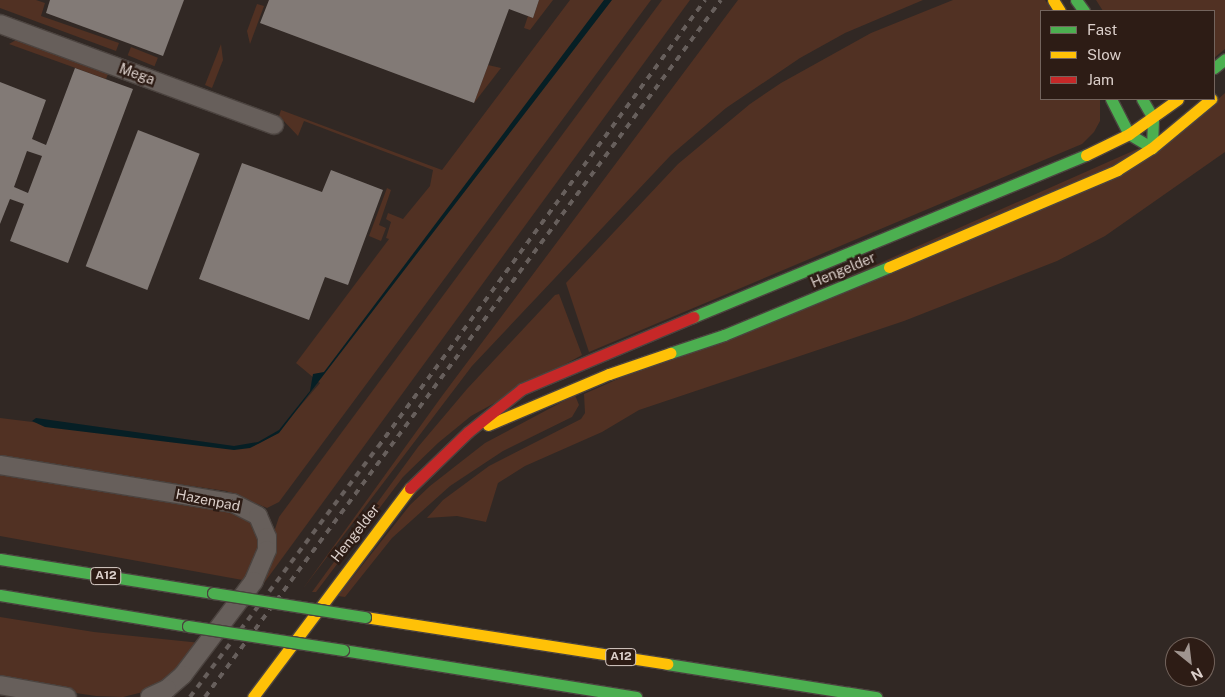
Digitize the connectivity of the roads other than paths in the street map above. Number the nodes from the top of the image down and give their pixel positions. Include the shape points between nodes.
1 (0, 24) edge
2 (1225, 59) edge
3 (1215, 67) edge
4 (1112, 100) edge
5 (1143, 100) edge
6 (1177, 100) edge
7 (1210, 100) edge
8 (1153, 118) junction
9 (274, 124) dead end
10 (1129, 134) junction
11 (1152, 148) junction
12 (468, 432) junction
13 (0, 465) edge
14 (0, 559) edge
15 (0, 595) edge
16 (0, 685) edge
17 (67, 697) edge
18 (150, 697) edge
19 (252, 697) edge
20 (636, 697) edge
21 (876, 697) edge

1 - 9 street, Mega
2 - 3 main road
4 - 10 main road
5 - 8 main road
6 - 8 main road, Hengelder
7 - 11 main road, Hengelder
8 - 10 main road, Hengelder
8 - 11 main road
10 - 11 main road
10 - 12 main road, Hengelder via 979,201 587,359 522,389
11 - 12 main road, Hengelder via 1117,170 1060,197 724,335 609,374
12 - 19 main road, Hengelder via 401,498
13 - 18 street, Hazenpad via 233,503 252,510 263,524 267,537 264,561 254,581 175,684
14 - 21 main road, A12, bridge
15 - 20 main road, bridge
16 - 17 street

